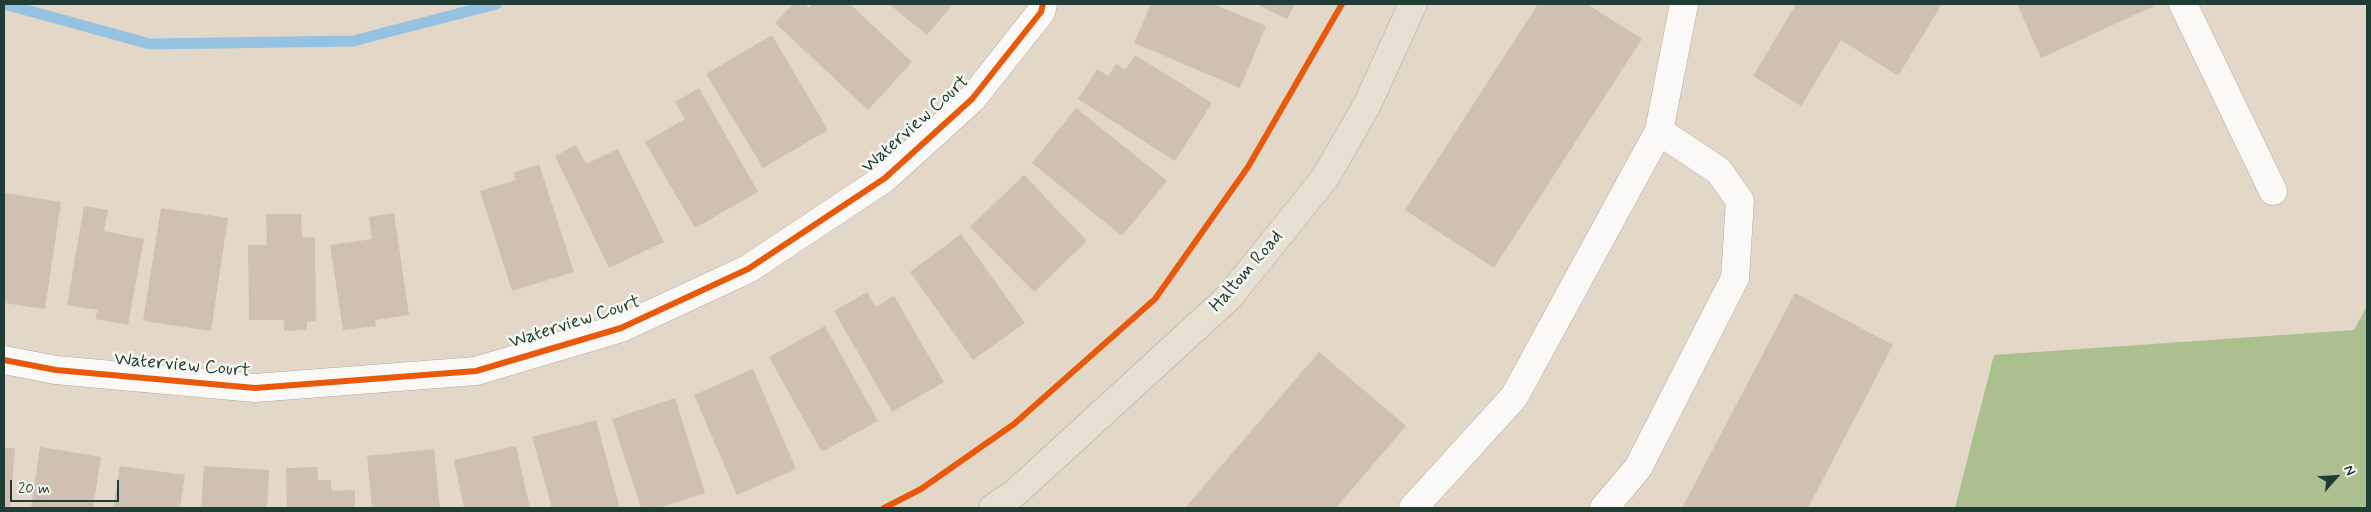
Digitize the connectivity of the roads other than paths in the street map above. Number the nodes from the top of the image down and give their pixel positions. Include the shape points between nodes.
1 (1043, 4) edge
2 (1413, 4) edge
3 (1684, 4) edge
4 (2183, 4) edge
5 (1659, 131) junction
6 (2273, 191) dead end
7 (4, 360) edge
8 (993, 508) edge
9 (1413, 508) edge
10 (1604, 508) edge

1 - 7 street, Waterview Court via 1041,12 972,99 885,178 748,269 621,328 476,371 255,388 56,370
2 - 8 main road, Haltom Road via 1367,104 1325,178 1229,297 1015,494
3 - 5 street
4 - 6 street
5 - 9 street via 1514,397
5 - 10 street via 1719,171 1740,201 1735,278 1638,468

